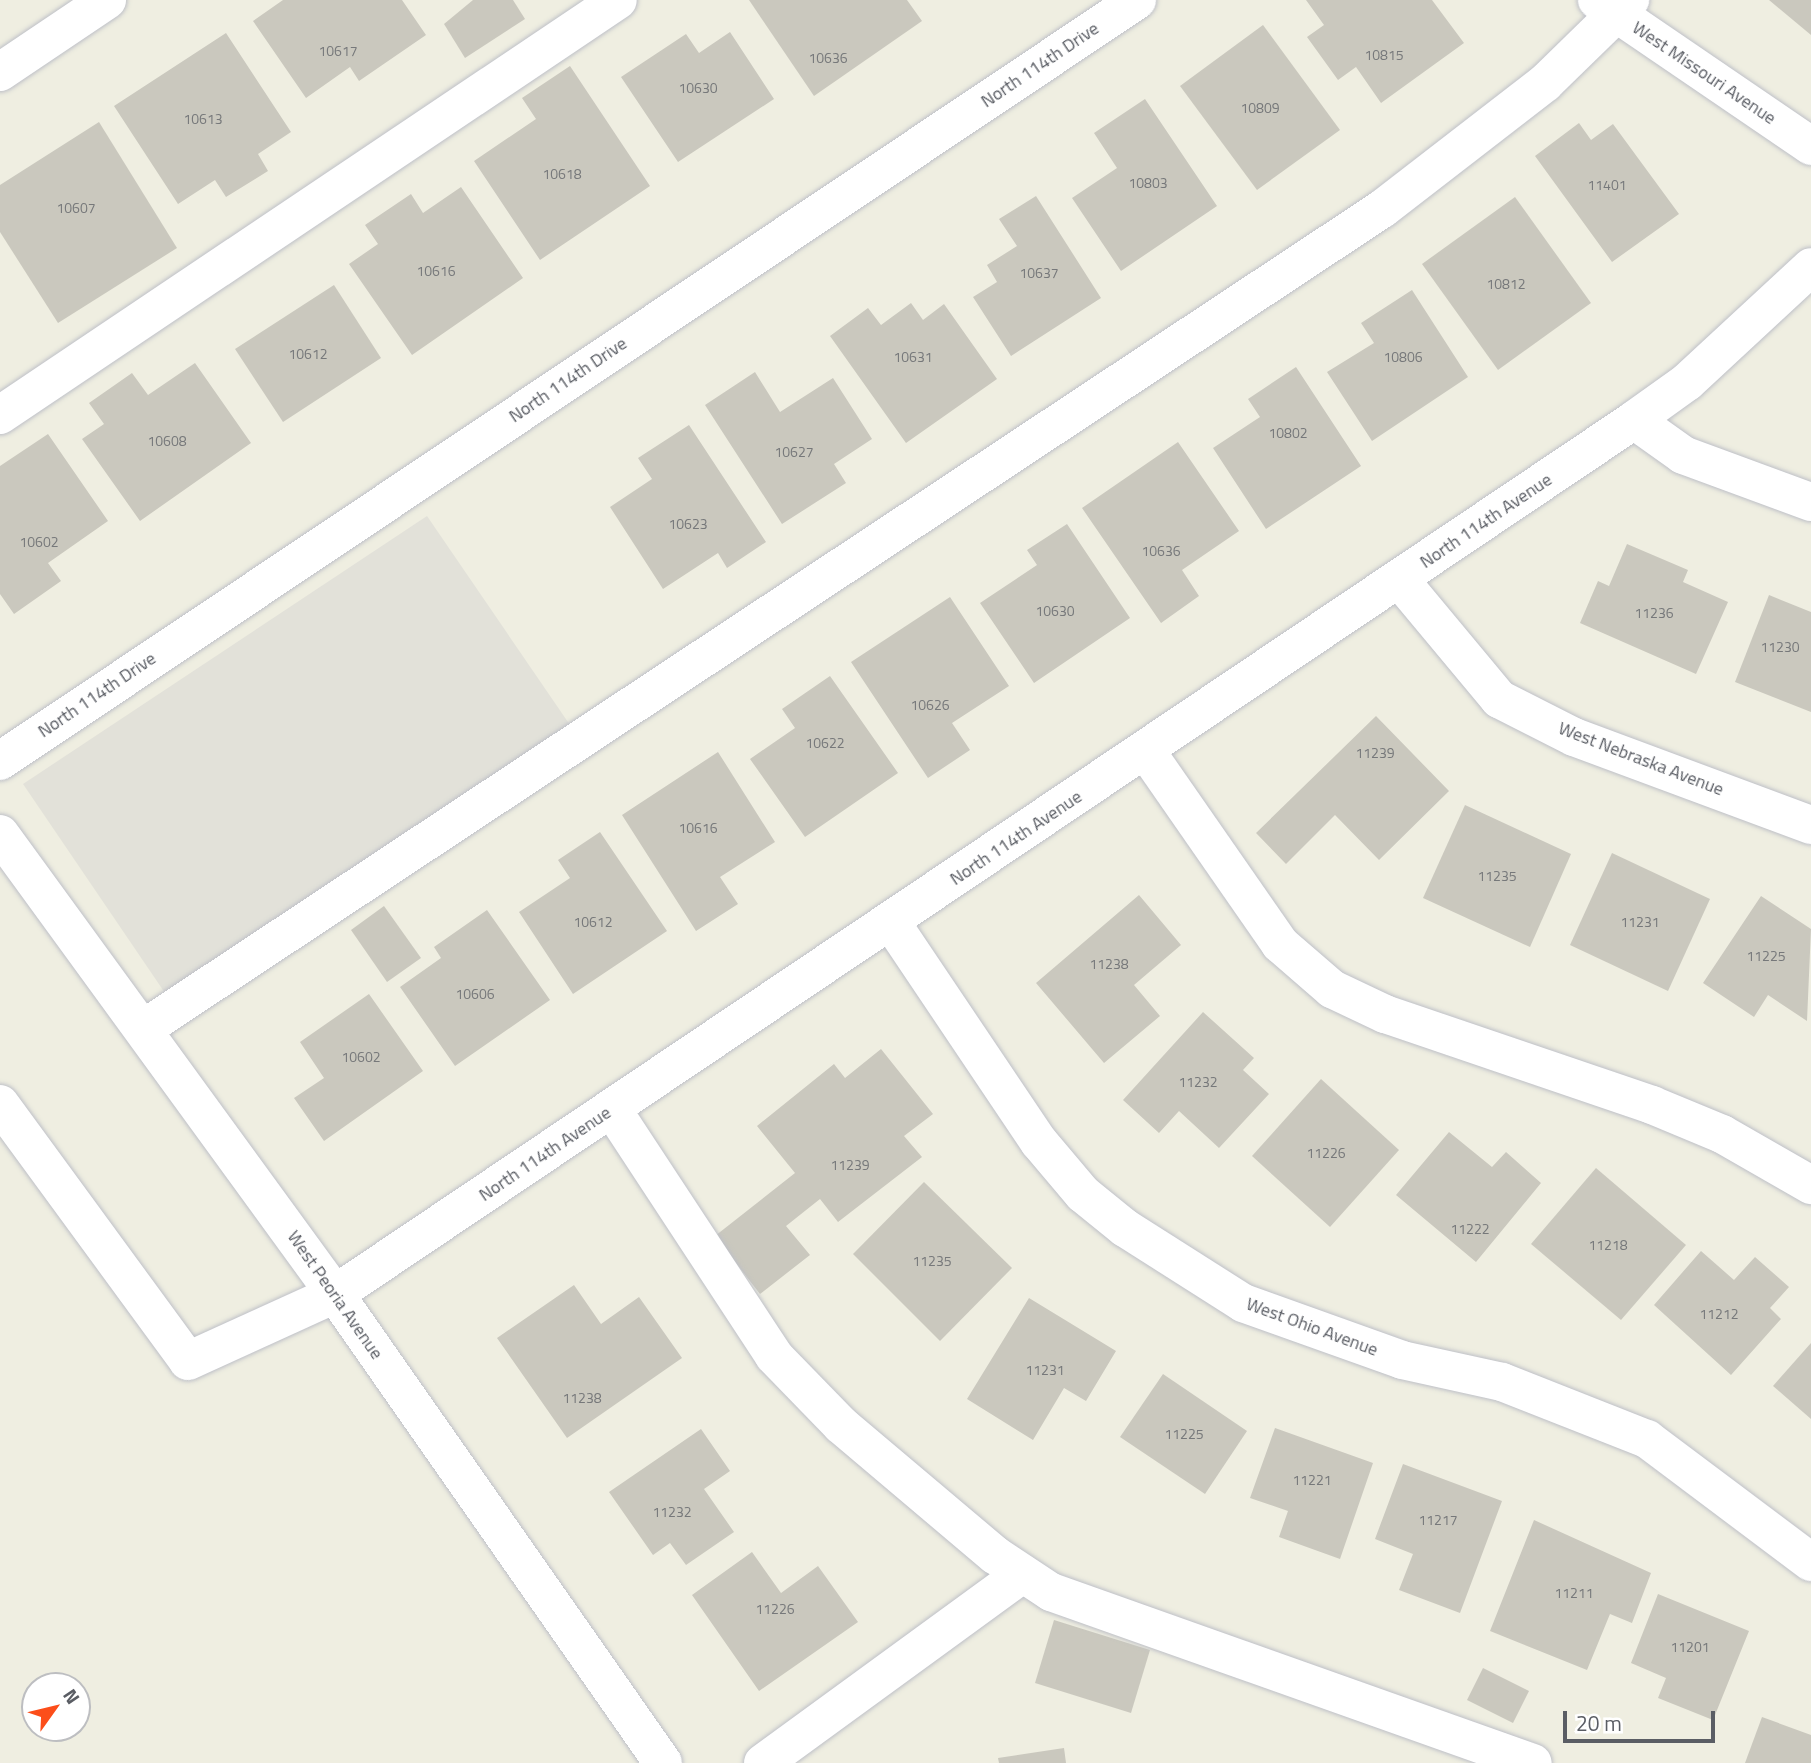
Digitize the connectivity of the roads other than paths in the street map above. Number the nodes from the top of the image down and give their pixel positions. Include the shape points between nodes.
1 (107, 0) edge
2 (618, 0) edge
3 (1137, 0) edge
4 (1615, 4) edge
5 (0, 72) edge
6 (1811, 146) edge
7 (1811, 267) edge
8 (0, 415) edge
9 (1634, 420) junction
10 (1811, 502) edge
11 (1400, 580) junction
12 (1146, 751) junction
13 (0, 761) edge
14 (1811, 825) edge
15 (0, 834) edge
16 (891, 922) junction
17 (143, 1029) junction
18 (0, 1104) edge
19 (612, 1110) junction
20 (1811, 1185) edge
21 (335, 1294) junction
22 (1811, 1562) edge
23 (1022, 1574) junction
24 (663, 1763) edge
25 (763, 1763) edge
26 (1533, 1763) edge

1 - 5 street
2 - 8 street
3 - 13 street, North 114th Drive
4 - 6 street, West Missouri Avenue
4 - 17 street via 1545,83 1382,209
7 - 9 street, North 114th Avenue via 1687,382
9 - 10 street via 1684,455
9 - 11 street, North 114th Avenue
11 - 12 street, North 114th Avenue
11 - 14 street, West Nebraska Avenue via 1499,699 1574,737
12 - 16 street, North 114th Avenue
12 - 20 street via 1265,925 1332,989 1385,1014 1652,1105 1721,1134
15 - 17 street, West Peoria Avenue
16 - 19 street, North 114th Avenue
16 - 22 street, West Ohio Avenue via 1039,1142 1083,1194 1125,1228 1243,1303 1402,1360 1515,1386 1647,1439
17 - 21 street, West Peoria Avenue
18 - 21 street, North 114th Avenue via 188,1360
19 - 21 street, North 114th Avenue
19 - 23 street via 774,1356 841,1425
21 - 24 street, West Peoria Avenue
23 - 25 street
23 - 26 street via 1051,1592 1142,1627

